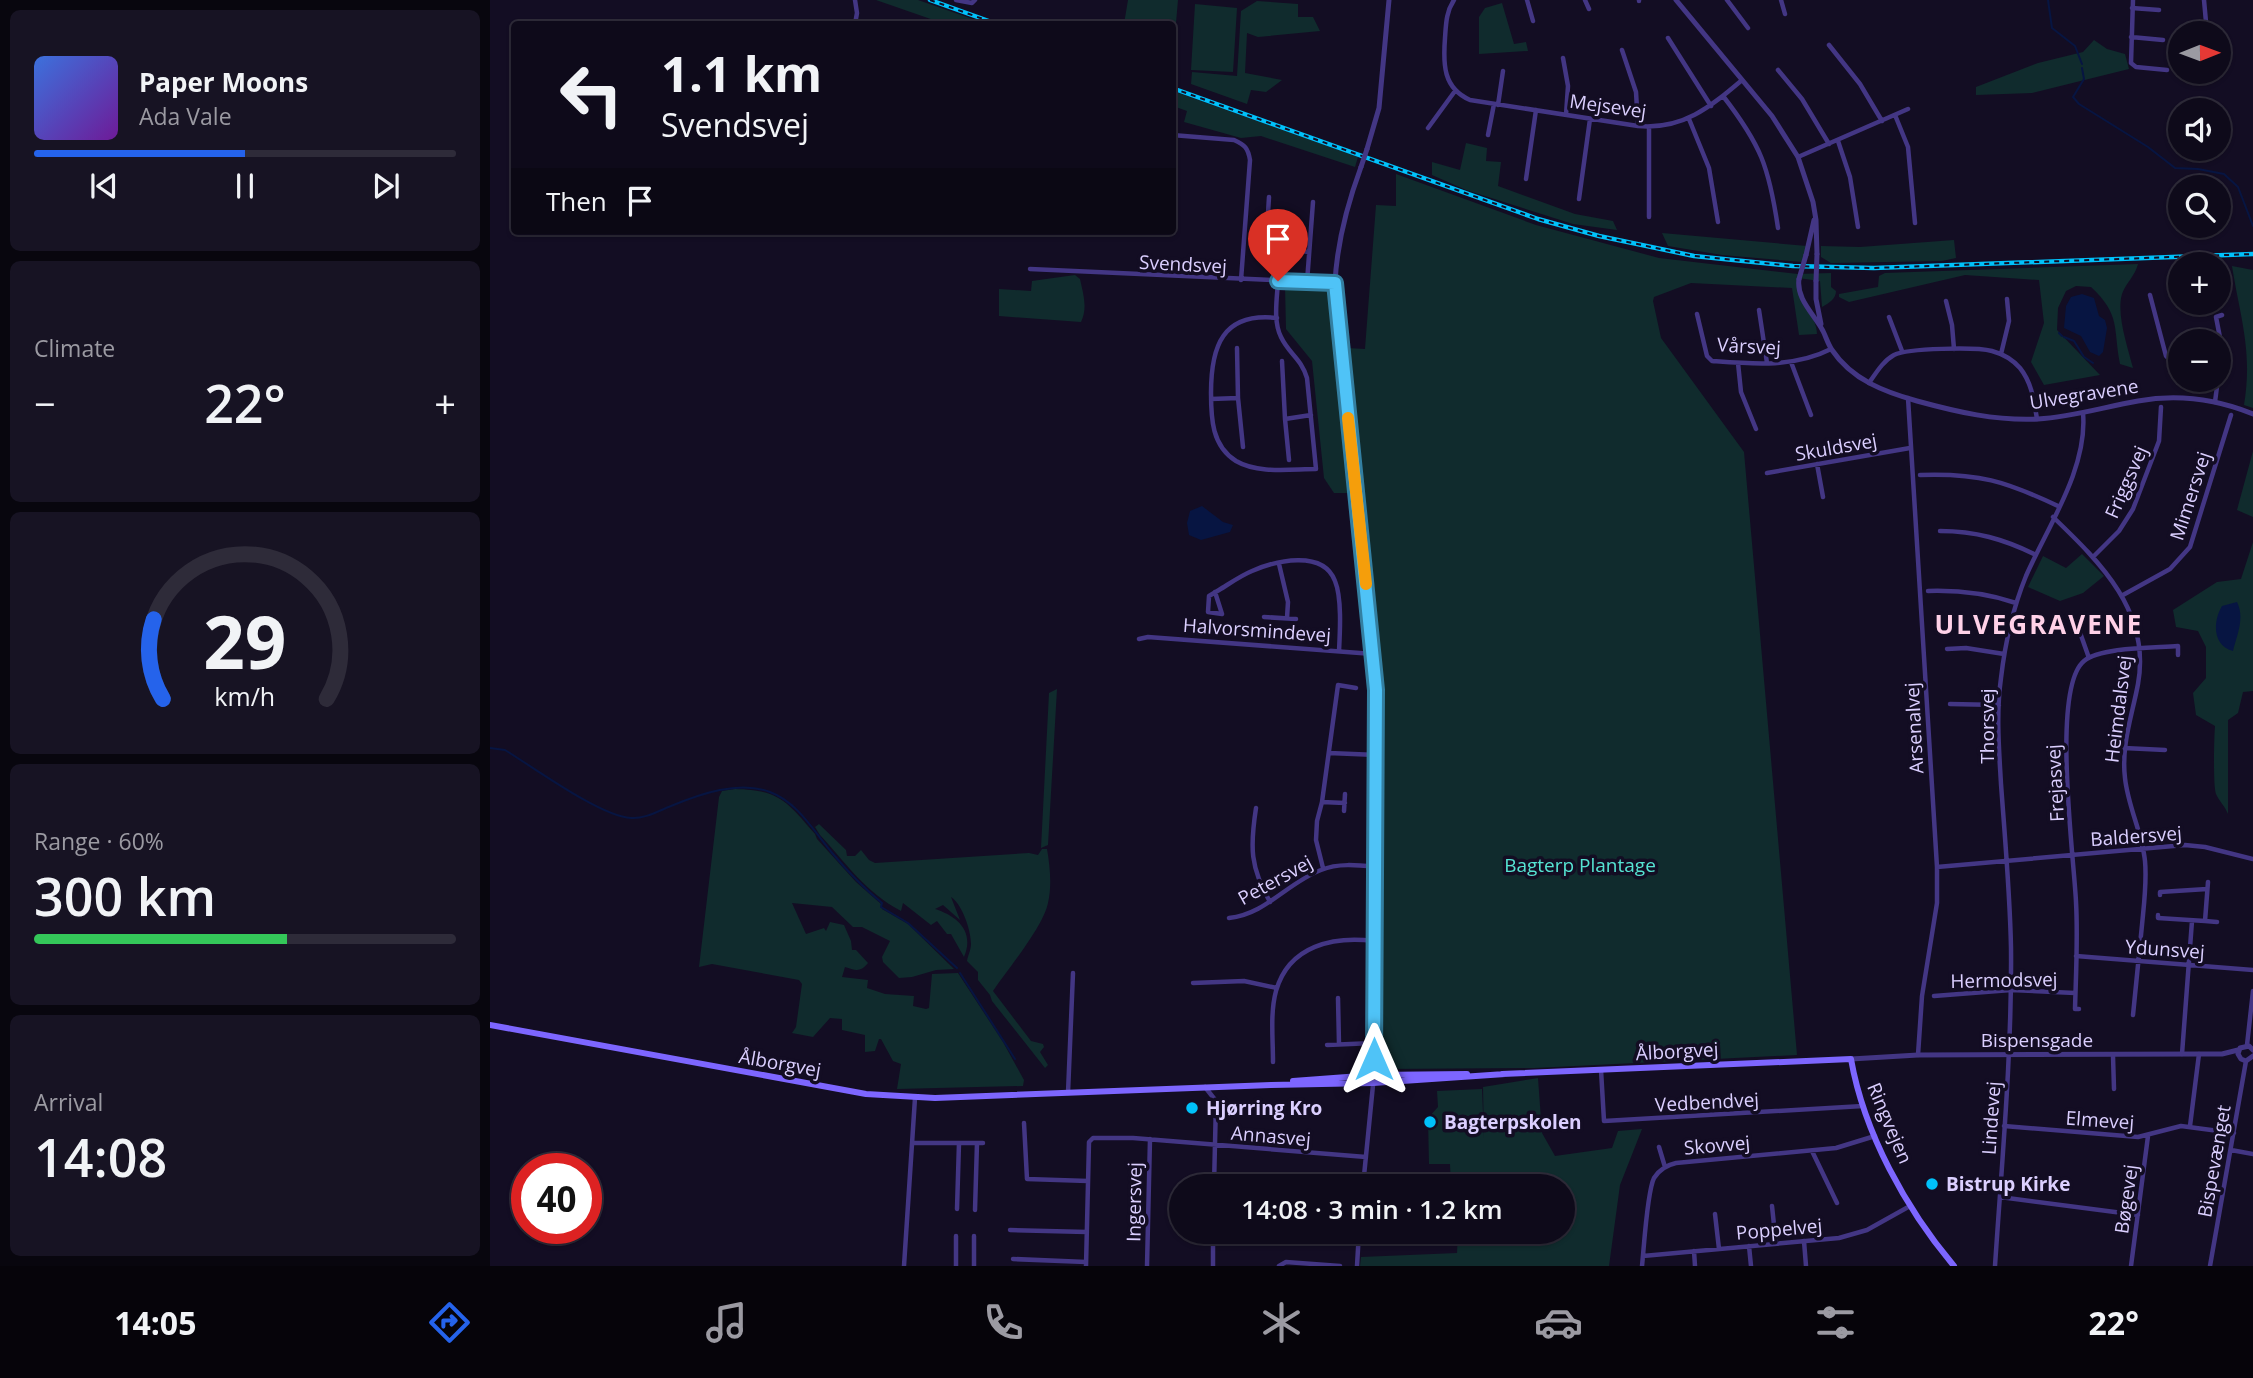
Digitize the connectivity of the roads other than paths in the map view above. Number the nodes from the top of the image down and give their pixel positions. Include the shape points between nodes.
1 (855, 0) edge
2 (956, 0) edge
3 (975, 0) edge
4 (1390, 0) edge
5 (1454, 0) edge
6 (1527, 0) edge
7 (1585, 0) edge
8 (1676, 0) edge
9 (1727, 0) edge
10 (1781, 0) edge
11 (2133, 0) edge
12 (2204, 0) edge
13 (2132, 8) junction
14 (1589, 9) dead end
15 (2159, 10) dead end
16 (1785, 14) dead end
17 (856, 21) edge
18 (1533, 21) dead end
19 (2206, 21) edge
20 (1748, 28) dead end
21 (2130, 37) junction
22 (1668, 38) dead end
23 (2163, 40) dead end
24 (1829, 45) dead end
25 (1622, 50) dead end
26 (1563, 58) dead end
27 (2167, 69) dead end
28 (1503, 71) dead end
29 (1778, 71) dead end
30 (1742, 80) junction
31 (1455, 91) junction
32 (1723, 96) junction
33 (1496, 104) junction
34 (1711, 106) junction
35 (1908, 109) dead end
36 (1536, 110) junction
37 (1566, 115) junction
38 (1895, 115) junction
39 (1590, 119) junction
40 (1689, 119) junction
41 (1882, 121) junction
42 (1638, 126) junction
43 (1649, 127) junction
44 (1428, 128) dead end
45 (1176, 135) edge
46 (1488, 135) dead end
47 (1838, 141) junction
48 (1829, 144) junction
49 (1798, 157) junction
50 (1526, 179) dead end
51 (1269, 197) dead end
52 (1579, 199) dead end
53 (1313, 202) dead end
54 (1814, 210) junction
55 (1649, 217) dead end
56 (1718, 222) dead end
57 (1915, 223) dead end
58 (1858, 227) dead end
59 (1779, 228) dead end
60 (1309, 252) junction
61 (1030, 269) dead end
62 (1241, 280) junction
63 (1278, 281) junction
64 (1307, 282) junction
65 (1335, 283) junction
66 (2150, 295) dead end
67 (2007, 299) dead end
68 (1946, 301) dead end
69 (1759, 310) dead end
70 (1697, 314) dead end
71 (2222, 315) dead end
72 (1889, 317) dead end
73 (1277, 318) junction
74 (2218, 329) edge
75 (1822, 330) junction
76 (1237, 348) dead end
77 (1831, 349) junction
78 (1954, 349) junction
79 (1902, 351) junction
80 (2001, 354) junction
81 (2168, 358) edge
82 (1282, 361) dead end
83 (1791, 362) junction
84 (1738, 363) junction
85 (1767, 363) junction
86 (1869, 383) junction
87 (2217, 392) edge
88 (1238, 398) junction
89 (1908, 398) junction
90 (1211, 399) junction
91 (2216, 402) junction
92 (2161, 407) dead end
93 (2083, 413) junction
94 (2253, 414) edge
95 (1311, 415) junction
96 (1811, 415) dead end
97 (2231, 415) dead end
98 (1285, 419) junction
99 (2038, 419) junction
100 (1756, 429) dead end
101 (1243, 447) dead end
102 (1910, 447) junction
103 (1289, 460) dead end
104 (1817, 464) junction
105 (1767, 473) dead end
106 (1920, 475) dead end
107 (1823, 497) dead end
108 (2058, 506) junction
109 (2053, 517) junction
110 (1940, 531) dead end
111 (2036, 555) junction
112 (2093, 557) junction
113 (1279, 564) junction
114 (1215, 592) junction
115 (1928, 592) dead end
116 (2123, 595) junction
117 (2016, 603) junction
118 (1265, 617) dead end
119 (1287, 618) junction
120 (1296, 619) dead end
121 (2073, 625) dead end
122 (1139, 639) dead end
123 (1947, 649) dead end
124 (2140, 650) junction
125 (1339, 652) junction
126 (1373, 654) junction
127 (2004, 654) junction
128 (2178, 655) dead end
129 (2089, 657) junction
130 (1356, 688) dead end
131 (1950, 704) dead end
132 (1998, 705) junction
133 (2124, 748) junction
134 (2165, 750) dead end
135 (1329, 753) junction
136 (1378, 755) junction
137 (1345, 794) dead end
138 (1322, 802) junction
139 (1345, 803) junction
140 (1256, 808) dead end
141 (1344, 811) dead end
142 (2144, 848) junction
143 (2073, 855) junction
144 (2253, 859) edge
145 (2006, 860) junction
146 (1376, 867) junction
147 (1937, 867) junction
148 (1323, 869) junction
149 (2208, 882) dead end
150 (2207, 889) junction
151 (2160, 895) dead end
152 (1270, 902) junction
153 (2158, 915) dead end
154 (1229, 918) dead end
155 (2192, 921) junction
156 (2205, 921) junction
157 (2217, 922) dead end
158 (1374, 941) junction
159 (2076, 956) junction
160 (2138, 961) junction
161 (2189, 965) junction
162 (2253, 970) edge
163 (1073, 973) dead end
164 (1193, 983) dead end
165 (1277, 988) junction
166 (2011, 990) junction
167 (2253, 991) edge
168 (2075, 993) junction
169 (1934, 996) dead end
170 (1338, 998) dead end
171 (2079, 1009) dead end
172 (2133, 1015) dead end
173 (490, 1025) edge
174 (1374, 1043) junction
175 (1339, 1044) junction
176 (1327, 1045) dead end
177 (2251, 1048) edge
178 (2238, 1050) junction
179 (2182, 1054) junction
180 (2199, 1054) junction
181 (2222, 1054) junction
182 (1918, 1055) junction
183 (2010, 1055) junction
184 (2113, 1056) junction
185 (2239, 1057) junction
186 (2251, 1058) edge
187 (1851, 1059) junction
188 (1273, 1062) dead end
189 (1601, 1070) junction
190 (1505, 1074) junction
191 (1374, 1075) junction
192 (1373, 1083) junction
193 (1271, 1085) junction
194 (1205, 1087) junction
195 (2113, 1089) dead end
196 (1068, 1093) junction
197 (915, 1098) junction
198 (1863, 1107) junction
199 (1024, 1123) dead end
200 (2004, 1126) junction
201 (2190, 1126) junction
202 (2234, 1133) junction
203 (1875, 1136) junction
204 (2148, 1136) junction
205 (1150, 1139) junction
206 (912, 1143) junction
207 (959, 1143) junction
208 (1215, 1145) junction
209 (1659, 1147) dead end
210 (2231, 1150) junction
211 (1812, 1151) junction
212 (2253, 1154) edge
213 (1366, 1157) junction
214 (1665, 1167) junction
215 (1214, 1174) edge
216 (1364, 1174) edge
217 (1088, 1181) junction
218 (2000, 1197) junction
219 (1837, 1203) dead end
220 (1911, 1205) junction
221 (1772, 1206) dead end
222 (957, 1209) dead end
223 (975, 1210) dead end
224 (1715, 1214) dead end
225 (2138, 1216) junction
226 (1010, 1230) dead end
227 (1087, 1232) junction
228 (956, 1236) dead end
229 (974, 1236) dead end
230 (1804, 1241) junction
231 (1213, 1244) edge
232 (1359, 1244) edge
233 (1776, 1244) junction
234 (1749, 1246) junction
235 (1719, 1249) junction
236 (1694, 1251) junction
237 (1643, 1256) junction
238 (1013, 1259) dead end
239 (1086, 1264) edge
240 (904, 1266) edge
241 (956, 1266) edge
242 (974, 1266) edge
243 (1147, 1266) edge
244 (1213, 1266) edge
245 (1279, 1266) edge
246 (1340, 1266) edge
247 (1357, 1266) edge
248 (1642, 1266) edge
249 (1695, 1266) edge
250 (1751, 1266) edge
251 (1806, 1266) edge
252 (1954, 1266) edge
253 (1995, 1266) edge
254 (2131, 1266) edge
255 (2210, 1266) edge

1 - 17 street
2 - 3 street via 967,4
4 - 65 street, bridge via 1379,108 1344,218
5 - 31 street via 1447,15 1444,63
6 - 18 street
7 - 14 street
8 - 30 street, Ulvegravene
9 - 20 street
10 - 16 street
11 - 13 street
12 - 19 street
13 - 15 street
13 - 21 street
21 - 23 street
21 - 27 street via 2133,66
22 - 34 street
24 - 41 street
25 - 42 street via 1636,92
26 - 37 street via 1568,86
28 - 33 street
29 - 48 street via 1802,99
30 - 32 street, Mejsevej
30 - 49 street, Ulvegravene
31 - 33 street, Mejsevej via 1470,100
31 - 44 street
32 - 34 street, Mejsevej
32 - 59 street via 1762,155
33 - 36 street, Mejsevej
33 - 46 street
34 - 40 street, Mejsevej
35 - 38 street
36 - 37 street, Mejsevej
36 - 50 street
37 - 39 street, Mejsevej
38 - 41 street
38 - 57 street via 1908,147
39 - 42 street, Mejsevej
39 - 52 street
40 - 43 street, Mejsevej
40 - 56 street via 1709,168
41 - 47 street
42 - 43 street, Mejsevej
43 - 55 street
45 - 62 street via 1234,140 1248,149
47 - 48 street
47 - 58 street via 1850,175
48 - 49 street
49 - 54 street, Ulvegravene
51 - 60 street via 1266,247
53 - 60 street
54 - 75 street, Ulvegravene, bridge via 1816,299
54 - 75 street, Ulvegravene, bridge via 1799,279 1803,301
60 - 64 street
61 - 62 street, Svendsvej
62 - 63 street, Svendsvej
63 - 64 street, Svendsvej
63 - 73 street
64 - 65 street, Svendsvej
65 - 126 street
66 - 81 street
67 - 80 street via 2008,332
68 - 78 street
69 - 85 street
70 - 84 street, Vårsvej via 1709,359
71 - 74 street via 2216,317
72 - 79 street
73 - 90 street via 1252,317 1224,335 1211,365
73 - 95 street via 1281,338 1304,367
75 - 77 street, Ulvegravene
76 - 88 street
77 - 83 street, Vårsvej
77 - 86 street, Ulvegravene
78 - 79 street
78 - 80 street
79 - 86 street via 1887,359
80 - 99 street via 2026,376
82 - 98 street
83 - 85 street, Vårsvej
83 - 96 street
84 - 85 street, Vårsvej
84 - 100 street via 1741,392
86 - 89 street, Ulvegravene
87 - 91 street
88 - 90 street
88 - 101 street
89 - 99 street, Ulvegravene via 1974,415
89 - 102 street, Arsenalvej
90 - 95 street via 1216,440 1234,460 1251,467 1316,469
91 - 93 street, Ulvegravene via 2164,398
91 - 94 street, Ulvegravene
92 - 112 street, Friggsvej via 2159,441 2133,509
93 - 99 street, Ulvegravene
93 - 108 street, Thorsvej via 2079,461
95 - 98 street
97 - 116 street, Mimersvej via 2190,547 2170,569
98 - 103 street
102 - 104 street, Skuldsvej
102 - 147 street, Arsenalvej
104 - 105 street, Skuldsvej
104 - 107 street
106 - 108 street via 1985,478
108 - 109 street, Thorsvej
109 - 111 street, Thorsvej
109 - 112 street, Heimdalsvej
110 - 111 street via 1996,537
111 - 117 street, Thorsvej
112 - 116 street, Heimdalsvej
113 - 114 street via 1253,570
113 - 119 street
113 - 125 street via 1309,561 1331,572 1337,588
114 - 114 street via 1209,596 1208,612 1222,614
115 - 117 street via 1959,590
116 - 124 street, Heimdalsvej
117 - 127 street, Thorsvej
118 - 119 street
119 - 120 street
121 - 129 street via 2077,624
122 - 125 street, Halvorsmindevej
123 - 127 street
124 - 128 street via 2178,646
124 - 129 street
124 - 133 street, Heimdalsvej via 2138,685
125 - 126 street, Halvorsmindevej
126 - 136 street
127 - 132 street, Thorsvej
129 - 143 street, Frejasvej via 2073,675 2069,698 2067,757
130 - 135 street via 1338,685
131 - 132 street
132 - 145 street, Thorsvej
133 - 134 street
133 - 142 street, Heimdalsvej via 2125,779
135 - 136 street
135 - 138 street
136 - 146 street
137 - 139 street
138 - 139 street
138 - 148 street via 1316,833
139 - 141 street
140 - 152 street via 1252,861
142 - 143 street, Baldersvej
142 - 144 street, Baldersvej via 2205,847
142 - 160 street, Heimdalsvej via 2146,878
143 - 145 street, Baldersvej
143 - 159 street, Frejasvej
145 - 147 street, Baldersvej
145 - 166 street, Thorsvej
146 - 148 street, Petersvej
146 - 158 street
147 - 182 street, Arsenalvej via 1937,903
148 - 152 street, Petersvej
149 - 150 street
150 - 151 street
150 - 156 street
152 - 154 street, Petersvej via 1247,915
153 - 155 street
155 - 156 street
155 - 161 street
156 - 157 street
158 - 165 street via 1347,938 1324,942 1298,957
158 - 174 street
159 - 160 street, Ydunsvej
159 - 168 street, Frejasvej
160 - 161 street, Ydunsvej
160 - 172 street, Heimdalsvej
161 - 162 street, Ydunsvej
161 - 179 street
163 - 196 street
164 - 165 street via 1244,981
165 - 188 street
166 - 168 street, Hermodsvej
166 - 169 street, Hermodsvej
166 - 183 street, Thorsvej
167 - 177 street
168 - 171 street, Frejasvej via 2075,1009
170 - 175 street
173 - 197 main road, Ålborgvej via 866,1094
174 - 175 street
174 - 191 street
175 - 176 street
177 - 178 street, Bispensgade
178 - 181 street, Bispensgade
178 - 185 street
179 - 180 street, Bispensgade
179 - 184 street, Bispensgade
180 - 181 street, Bispensgade
180 - 201 street
181 - 185 street, Bispensgade
182 - 183 street, Bispensgade
182 - 187 street, Bispensgade
183 - 184 street, Bispensgade
183 - 200 street, Lindevej
184 - 195 street
185 - 186 street, Bispensgade
186 - 202 street, Bispevænget
187 - 189 main road, Ålborgvej
187 - 198 main road, Ringvejen
189 - 190 main road, Ålborgvej
189 - 198 street, Vedbendvej via 1604,1121
190 - 191 main road, Ålborgvej
190 - 192 main road, Ålborgvej
191 - 192 street
191 - 193 main road, Ålborgvej
192 - 193 main road, Ålborgvej
192 - 213 street
193 - 194 main road, Ålborgvej
194 - 196 main road, Ålborgvej
194 - 208 street via 1216,1101
196 - 197 main road, Ålborgvej
197 - 206 street
198 - 203 main road, Ringvejen
199 - 217 street via 1027,1179
200 - 204 street, Elmevej
200 - 218 street, Lindevej
201 - 202 street, Elmevej
201 - 204 street, Elmevej
202 - 210 street, Bispevænget
203 - 211 street, Skovvej
203 - 220 main road, Ringvejen
204 - 225 street, Bøgevej
205 - 208 street, Annasvej
205 - 217 street, Annasvej via 1091,1139
205 - 243 street, Ingersvej
206 - 207 street
206 - 240 street
207 - 222 street
207 - 223 street via 980,1143
208 - 213 street, Annasvej
208 - 215 street
209 - 214 street
210 - 212 street
210 - 255 street, Bispevænget
211 - 214 street, Skovvej
211 - 219 street
213 - 216 street
214 - 237 street, Skovvej via 1652,1184
217 - 227 street
218 - 225 street
218 - 253 street, Lindevej
220 - 230 street, Poppelvej via 1867,1230
220 - 252 main road, Ringvejen
221 - 233 street
224 - 235 street
225 - 254 street, Bøgevej
226 - 227 street
227 - 239 street
228 - 241 street
229 - 242 street
230 - 233 street, Poppelvej
230 - 251 street
231 - 244 street
232 - 247 street
233 - 234 street, Poppelvej
234 - 235 street, Poppelvej
234 - 250 street
235 - 236 street, Poppelvej
236 - 237 street, Poppelvej
236 - 249 street
237 - 248 street, Skovvej
238 - 239 street
245 - 246 street via 1286,1262

